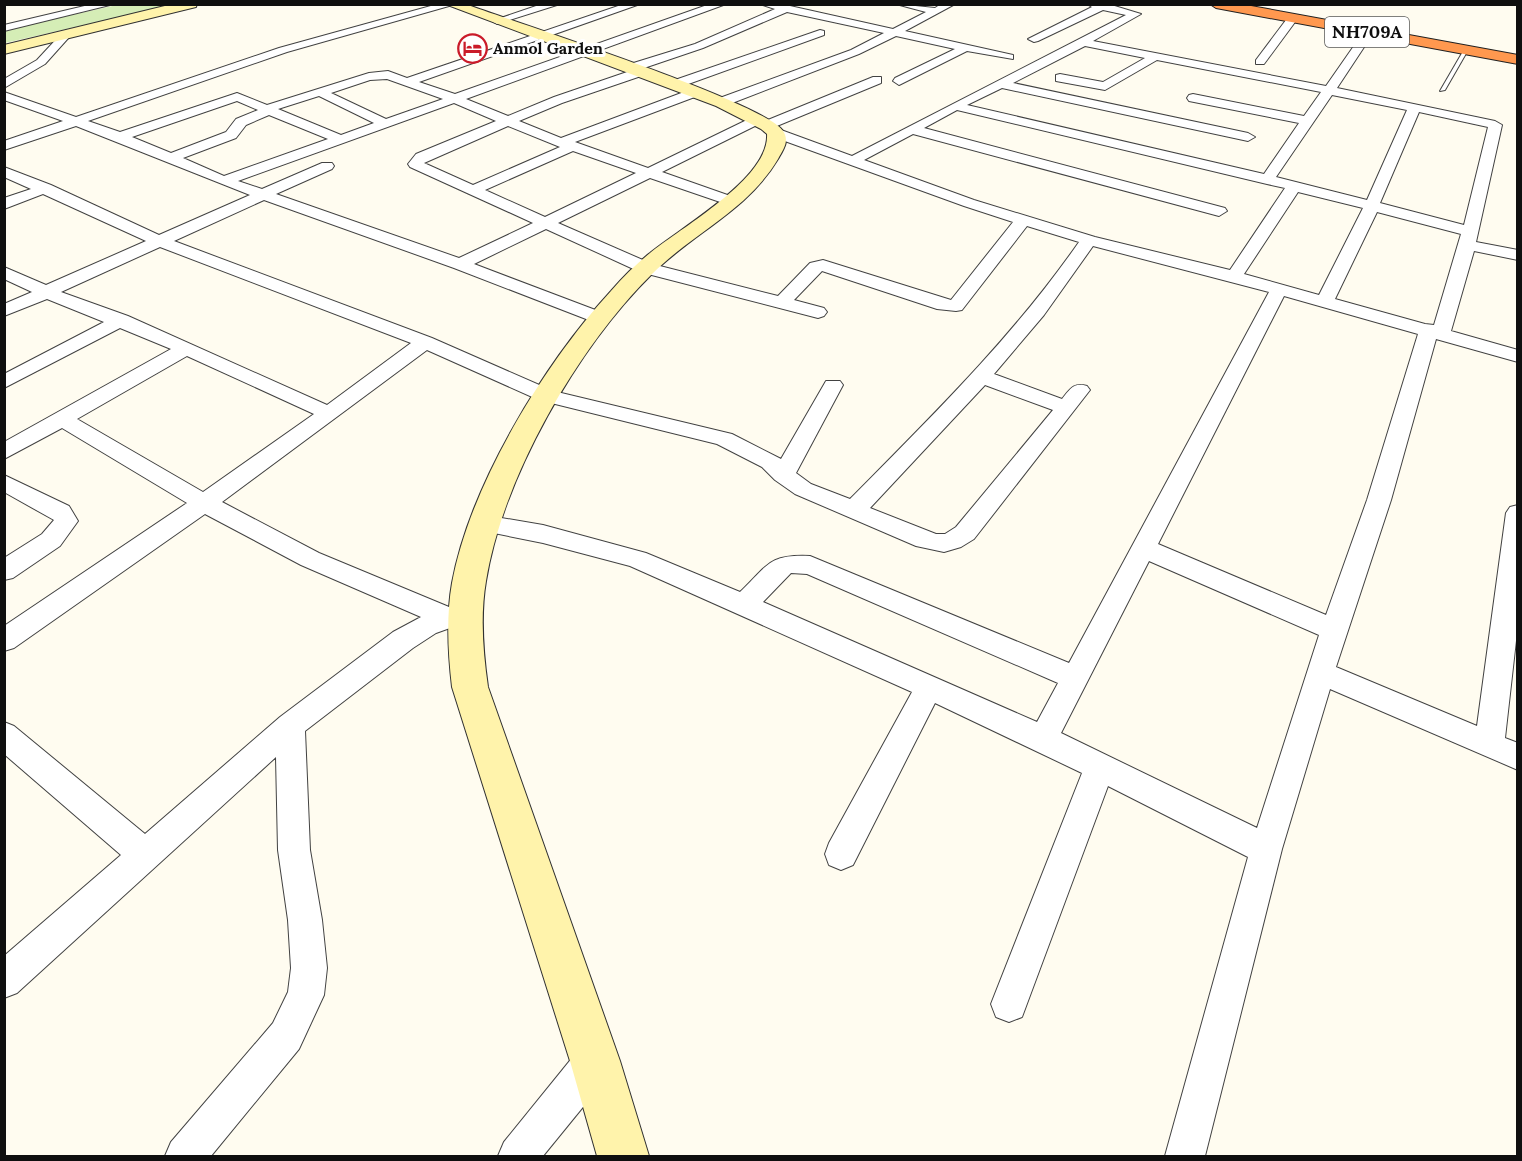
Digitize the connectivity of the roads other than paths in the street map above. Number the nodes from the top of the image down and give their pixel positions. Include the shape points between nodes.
1 (109, 4) edge
2 (191, 4) edge
3 (451, 4) edge
4 (555, 4) edge
5 (635, 4) edge
6 (721, 4) edge
7 (765, 4) edge
8 (901, 4) edge
9 (950, 4) edge
10 (1216, 4) edge
11 (1244, 5) edge
12 (1106, 6) edge
13 (785, 9) junction
14 (937, 11) junction
15 (1293, 18) junction
16 (497, 21) junction
17 (4, 28) edge
18 (1369, 32) junction
19 (820, 33) dead end
20 (896, 33) junction
21 (1046, 34) junction
22 (66, 35) junction
23 (542, 36) junction
24 (1034, 39) dead end
25 (1086, 42) junction
26 (965, 48) junction
27 (4, 50) edge
28 (1465, 50) junction
29 (585, 52) junction
30 (1518, 54) edge
31 (1156, 56) junction
32 (1009, 57) dead end
33 (1518, 60) edge
34 (1260, 62) dead end
35 (1224, 69) junction
36 (635, 70) junction
37 (1028, 71) junction
38 (877, 80) dead end
39 (899, 81) dead end
40 (406, 82) junction
41 (4, 84) edge
42 (1001, 84) junction
43 (1328, 90) junction
44 (1442, 90) dead end
45 (320, 92) junction
46 (698, 93) junction
47 (4, 96) edge
48 (453, 98) junction
49 (1193, 99) junction
50 (955, 106) junction
51 (1415, 107) junction
52 (1182, 109) dead end
53 (268, 110) junction
54 (75, 121) junction
55 (510, 122) junction
56 (1307, 122) junction
57 (384, 123) junction
58 (767, 126) junction
59 (911, 129) junction
60 (120, 137) junction
61 (1248, 137) dead end
62 (339, 139) junction
63 (568, 144) junction
64 (4, 146) edge
65 (1162, 155) junction
66 (171, 158) junction
67 (852, 161) junction
68 (327, 166) dead end
69 (4, 171) edge
70 (647, 173) junction
71 (1267, 180) junction
72 (224, 181) junction
73 (1294, 186) junction
74 (46, 188) junction
75 (473, 190) junction
76 (1138, 190) junction
77 (263, 195) junction
78 (730, 201) junction
79 (4, 204) edge
80 (1372, 206) junction
81 (1219, 212) dead end
82 (1023, 220) junction
83 (544, 223) junction
84 (1468, 238) junction
85 (1089, 240) junction
86 (159, 241) junction
87 (1518, 255) edge
88 (460, 264) junction
89 (646, 268) junction
90 (4, 273) edge
91 (1234, 277) junction
92 (1279, 290) junction
93 (46, 292) junction
94 (1325, 301) junction
95 (781, 303) junction
96 (4, 311) edge
97 (818, 312) dead end
98 (600, 318) junction
99 (121, 320) junction
100 (1435, 331) junction
101 (426, 342) junction
102 (186, 348) junction
103 (1518, 356) edge
104 (980, 376) junction
105 (4, 382) edge
106 (833, 385) dead end
107 (546, 396) junction
108 (328, 413) junction
109 (62, 419) junction
110 (4, 452) edge
111 (783, 475) junction
112 (4, 482) edge
113 (204, 503) junction
114 (854, 510) junction
115 (1518, 513) edge
116 (484, 524) junction
117 (1143, 548) junction
118 (4, 571) edge
119 (744, 605) junction
120 (457, 615) junction
121 (1334, 630) junction
122 (4, 640) edge
123 (1321, 673) junction
124 (1075, 678) junction
125 (929, 687) junction
126 (291, 726) junction
127 (4, 735) edge
128 (1043, 740) junction
129 (1489, 744) junction
130 (1518, 757) edge
131 (1099, 768) junction
132 (1266, 849) junction
133 (145, 854) junction
134 (841, 854) dead end
135 (4, 980) edge
136 (1009, 1004) dead end
137 (595, 1061) junction
138 (185, 1156) edge
139 (518, 1156) edge
140 (623, 1156) edge
141 (1185, 1156) edge

1 - 17 street
2 - 22 street
3 - 16 street
3 - 54 street via 283,50
4 - 16 street
5 - 23 street
6 - 29 street
7 - 13 street
8 - 14 street
9 - 14 street
10 - 15 highway, NH709A
11 - 30 highway, NH709A
12 - 21 street
12 - 25 street via 1136,14
13 - 20 street
13 - 36 street
14 - 20 street
15 - 18 highway, NH709A
15 - 34 street
16 - 23 street
18 - 28 highway, NH709A
18 - 43 street
19 - 46 street
20 - 26 street
20 - 46 street via 855,52
21 - 24 street
21 - 25 street
22 - 27 street
22 - 41 street via 41,62
23 - 29 street
23 - 40 street
25 - 31 street
25 - 37 street
26 - 32 street
26 - 39 street
28 - 33 highway, NH709A
28 - 44 lane
29 - 36 street
29 - 48 street
31 - 35 street
31 - 37 street via 1105,86
35 - 43 street
35 - 49 street
36 - 46 street
36 - 55 street
37 - 42 street
38 - 58 street
40 - 45 street via 388,75 373,75
40 - 48 street
42 - 50 street
42 - 61 street
43 - 51 street
43 - 56 street
45 - 53 street
45 - 57 street
46 - 58 street
46 - 63 street
47 - 54 street
48 - 55 street
48 - 57 street
49 - 52 street
49 - 56 street
50 - 59 street
50 - 65 street
51 - 80 street
51 - 84 street via 1496,127
53 - 60 street via 231,98
53 - 62 street
53 - 66 street via 241,122 231,135
54 - 60 street
54 - 64 street
55 - 63 street
55 - 75 street via 415,161
56 - 71 street
57 - 62 street
58 - 67 street
58 - 70 street
58 - 78 street via 777,144 755,179
59 - 67 street
59 - 76 street
60 - 66 street
62 - 72 street
63 - 70 street
63 - 75 street
65 - 71 street
65 - 76 street
66 - 72 street
67 - 82 street
68 - 77 street
69 - 74 street
70 - 78 street
70 - 83 street
71 - 73 street
72 - 77 street
73 - 80 street
73 - 91 street
74 - 79 street
74 - 86 street
75 - 83 street
76 - 81 street
77 - 86 street
77 - 88 street
78 - 89 street
80 - 84 street
80 - 94 street
82 - 85 street
82 - 95 street via 956,306 823,265 816,267
83 - 88 street
83 - 89 street
84 - 87 street
84 - 100 street
85 - 91 street
85 - 104 street via 1043,305
86 - 93 street
86 - 101 street
88 - 98 street
89 - 95 street
89 - 98 street
90 - 93 street
91 - 92 street
92 - 94 street
92 - 117 street
93 - 96 street
93 - 99 street
94 - 100 street
95 - 97 street
98 - 107 street
99 - 102 street
99 - 105 street
100 - 103 street
100 - 121 street
101 - 107 street
101 - 108 street
102 - 108 street
102 - 109 street
104 - 114 street
104 - 114 street via 1073,398 965,533 942,543 926,540
106 - 111 street
107 - 111 street via 723,439 770,462
107 - 116 street
108 - 113 street
109 - 110 street
109 - 113 street
111 - 114 street via 803,489
112 - 118 street via 61,512 66,521 51,540
113 - 120 street via 310,559
113 - 122 street
115 - 129 street
116 - 119 street via 543,534 637,559
116 - 120 street
117 - 121 street
117 - 124 street
119 - 124 street via 780,568 787,564 810,565
119 - 125 street
120 - 126 street via 403,640
120 - 137 street via 470,687
121 - 123 street
123 - 129 street
123 - 132 street
124 - 128 street
125 - 128 street
125 - 134 street
126 - 133 street
126 - 138 street via 294,850 309,968 306,995 286,1036
127 - 133 street
128 - 131 street
129 - 130 street
131 - 132 street
131 - 136 street
132 - 141 street
133 - 135 street
137 - 139 street
137 - 140 street

